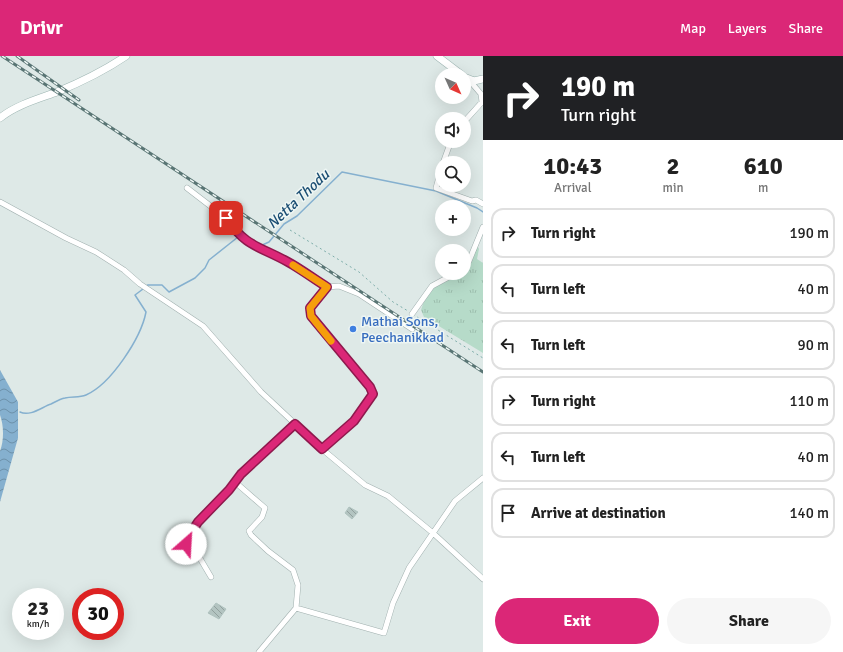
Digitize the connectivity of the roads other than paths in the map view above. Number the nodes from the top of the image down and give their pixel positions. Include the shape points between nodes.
1 (126, 56) edge
2 (437, 56) edge
3 (453, 68) edge
4 (471, 79) edge
5 (483, 79) edge
6 (471, 83) edge
7 (471, 114) edge
8 (0, 118) edge
9 (186, 188) dead end
10 (447, 192) edge
11 (0, 202) edge
12 (483, 204) edge
13 (483, 227) edge
14 (471, 256) edge
15 (443, 280) edge
16 (327, 287) junction
17 (412, 314) road end
18 (412, 329) dead end
19 (295, 424) junction
20 (322, 449) junction
21 (483, 478) edge
22 (235, 482) junction
23 (433, 533) junction
24 (211, 577) dead end
25 (483, 579) edge
26 (296, 608) junction
27 (259, 652) edge

1 - 8 main road via 106,70 35,99
2 - 3 main road
4 - 5 main road
6 - 7 street via 481,94 482,102
9 - 16 street via 226,218 236,233 249,244 288,262
10 - 12 street
11 - 19 street via 96,252 203,326 261,392
13 - 14 street
15 - 17 street via 432,286
16 - 18 street via 338,286 359,294
16 - 20 street via 310,308 311,316 370,387 373,394 354,421
19 - 20 street
19 - 22 street
20 - 23 street via 365,486 388,496
21 - 23 street via 456,501
22 - 24 street via 198,522 187,539 186,544 198,555
22 - 26 street via 264,508 262,517 249,531 268,551 293,570 298,585
23 - 25 street
23 - 26 street via 408,568 384,633
26 - 27 street

